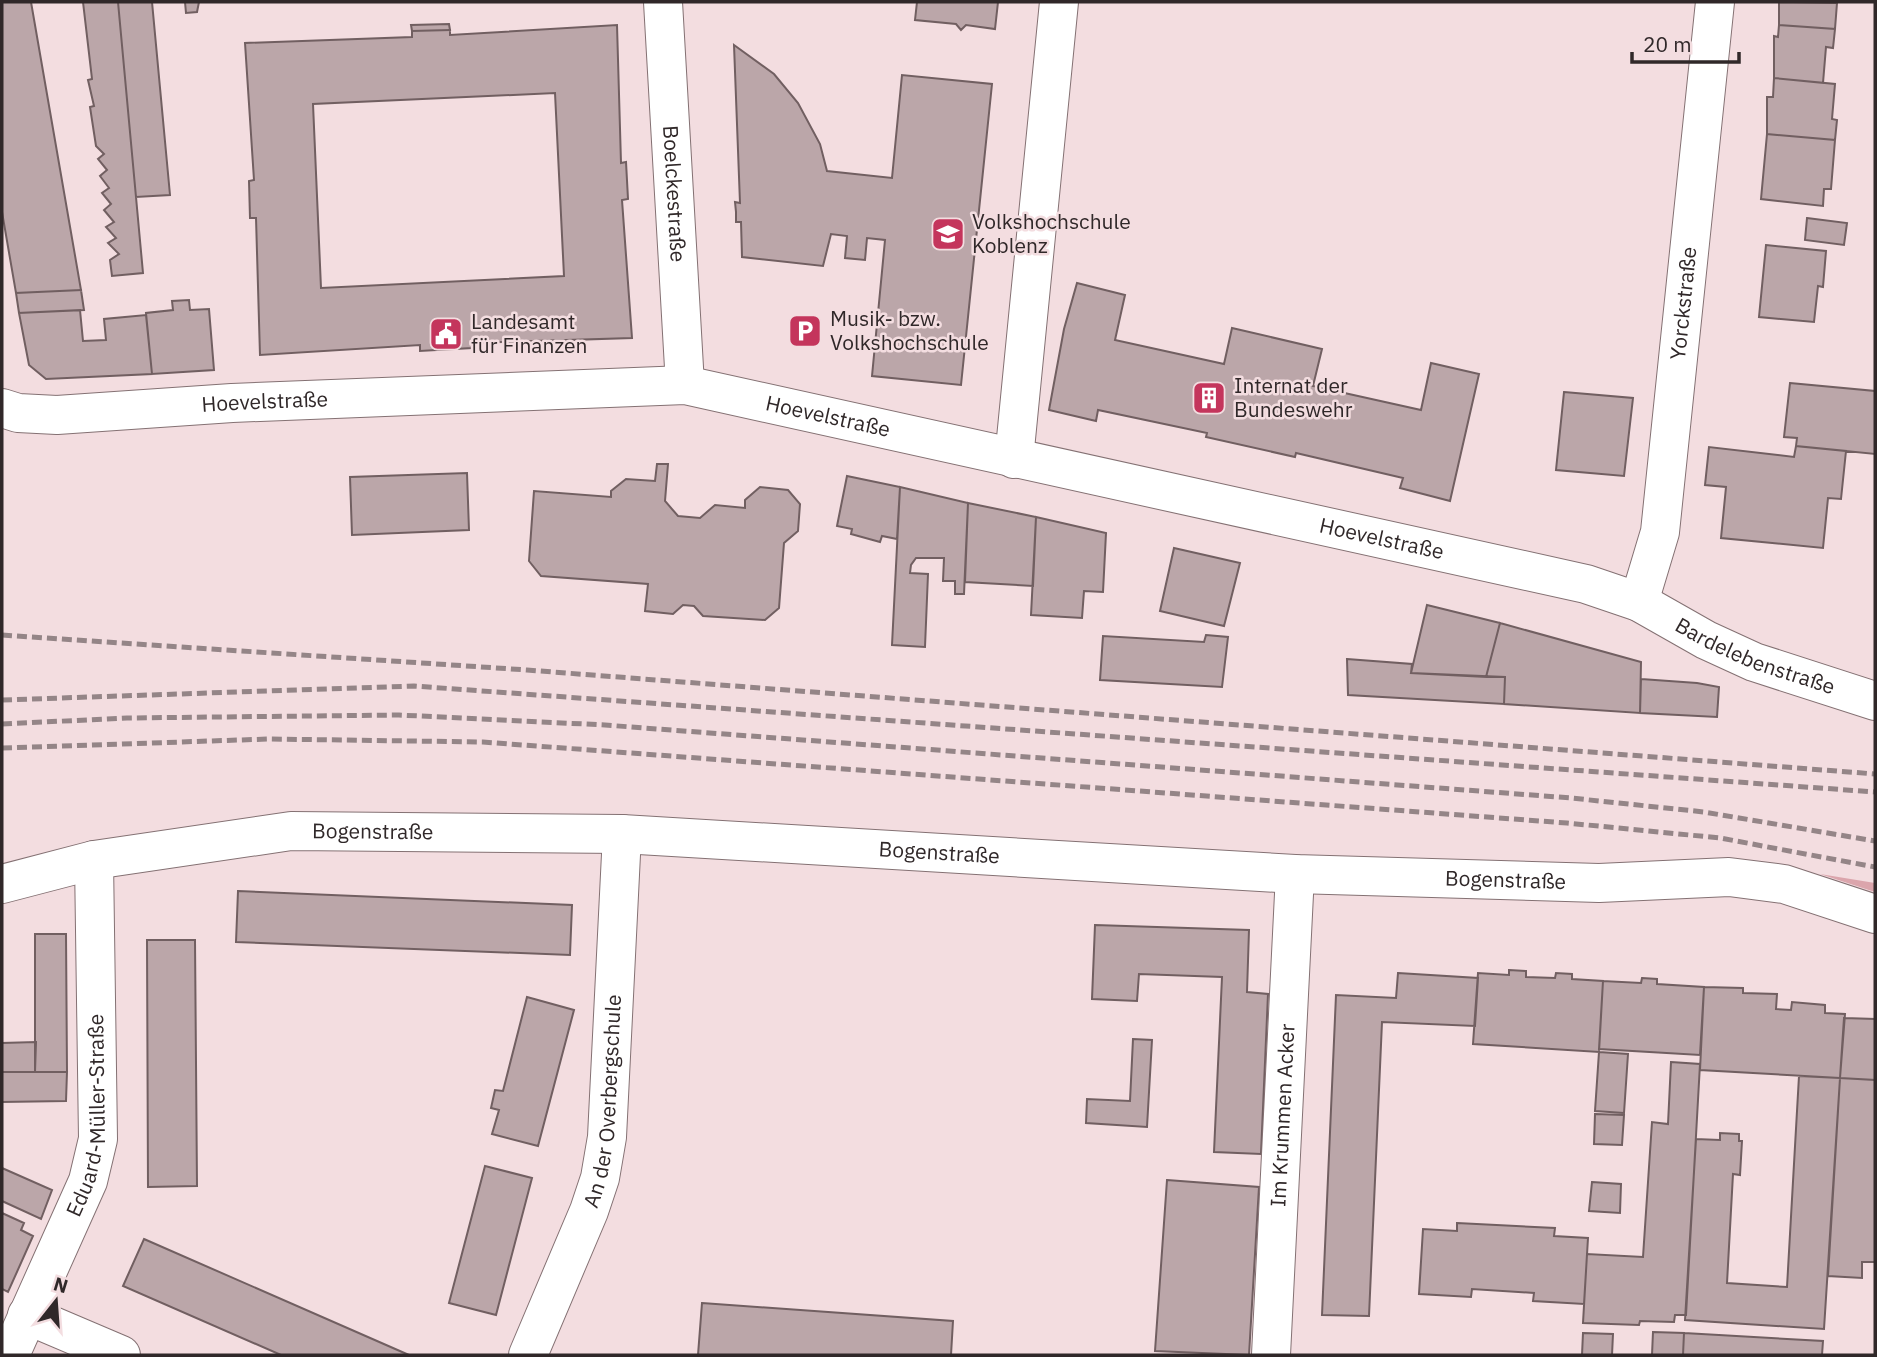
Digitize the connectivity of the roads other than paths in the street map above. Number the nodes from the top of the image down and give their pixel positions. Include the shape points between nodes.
1 (663, 2) edge
2 (1059, 2) edge
3 (1715, 2) edge
4 (685, 385) junction
5 (2, 408) edge
6 (1014, 459) junction
7 (1639, 602) junction
8 (1875, 701) edge
9 (622, 834) junction
10 (94, 860) junction
11 (1295, 874) junction
12 (2, 884) edge
13 (1875, 914) edge
14 (27, 1315) junction
15 (10, 1355) edge
16 (121, 1355) edge
17 (528, 1355) edge
18 (1271, 1355) edge

1 - 4 street, Boelckestraße
2 - 6 street
3 - 7 street, Yorckstraße via 1660,532
4 - 5 street, Hoevelstraße via 232,403 57,415
4 - 6 street, Hoevelstraße
6 - 7 street, Hoevelstraße via 1586,584
7 - 8 street, Bardelebenstraße via 1754,662
9 - 10 street, Bogenstraße via 291,831
9 - 11 street, Bogenstraße
9 - 17 street, An der Overbergschule via 607,1137 600,1178
10 - 12 street, Bogenstraße
10 - 14 street, Eduard-Müller-Straße via 98,1139 88,1181
11 - 13 street, Bogenstraße via 1600,883 1728,877 1784,884
11 - 18 street, Im Krummen Acker
14 - 15 street, Eduard-Müller-Straße
14 - 16 street

